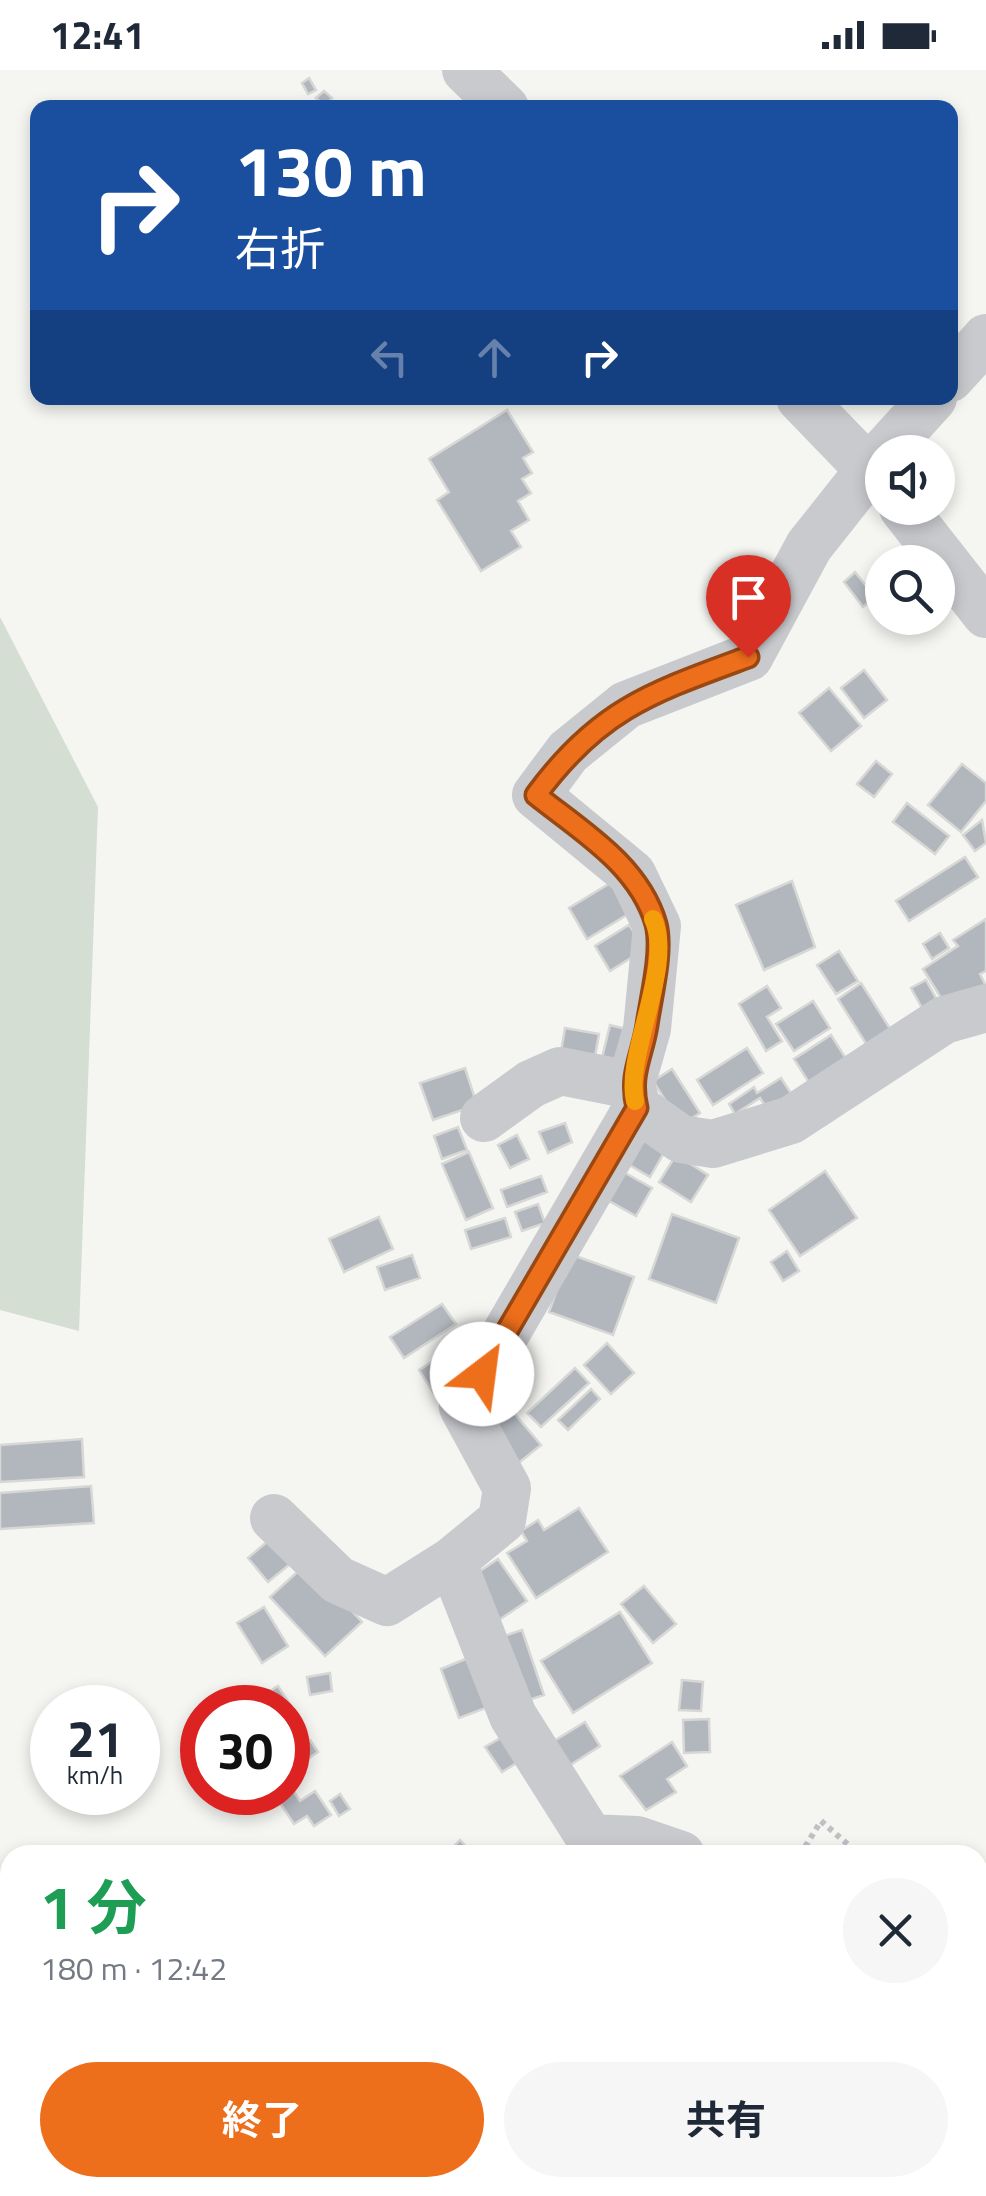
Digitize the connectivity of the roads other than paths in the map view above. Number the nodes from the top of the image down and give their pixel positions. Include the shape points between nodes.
1 (986, 338) edge
2 (958, 369) edge
3 (808, 405) edge
4 (927, 405) edge
5 (903, 435) edge
6 (865, 452) edge
7 (865, 481) edge
8 (917, 525) edge
9 (986, 614) edge
10 (986, 1008) edge
11 (634, 1096) junction
12 (484, 1118) dead end
13 (274, 1518) dead end
14 (452, 1561) junction
15 (652, 1845) edge

1 - 2 street
3 - 6 street
4 - 5 street
7 - 11 street via 809,546 748,657 626,705 568,752 536,795 632,874 657,926
8 - 9 street
10 - 11 street via 944,1020 791,1120 714,1144 680,1138
11 - 12 street via 560,1071
11 - 14 street via 463,1407 506,1488 502,1520
13 - 14 street via 338,1580 387,1602
14 - 15 street via 513,1716 590,1838

